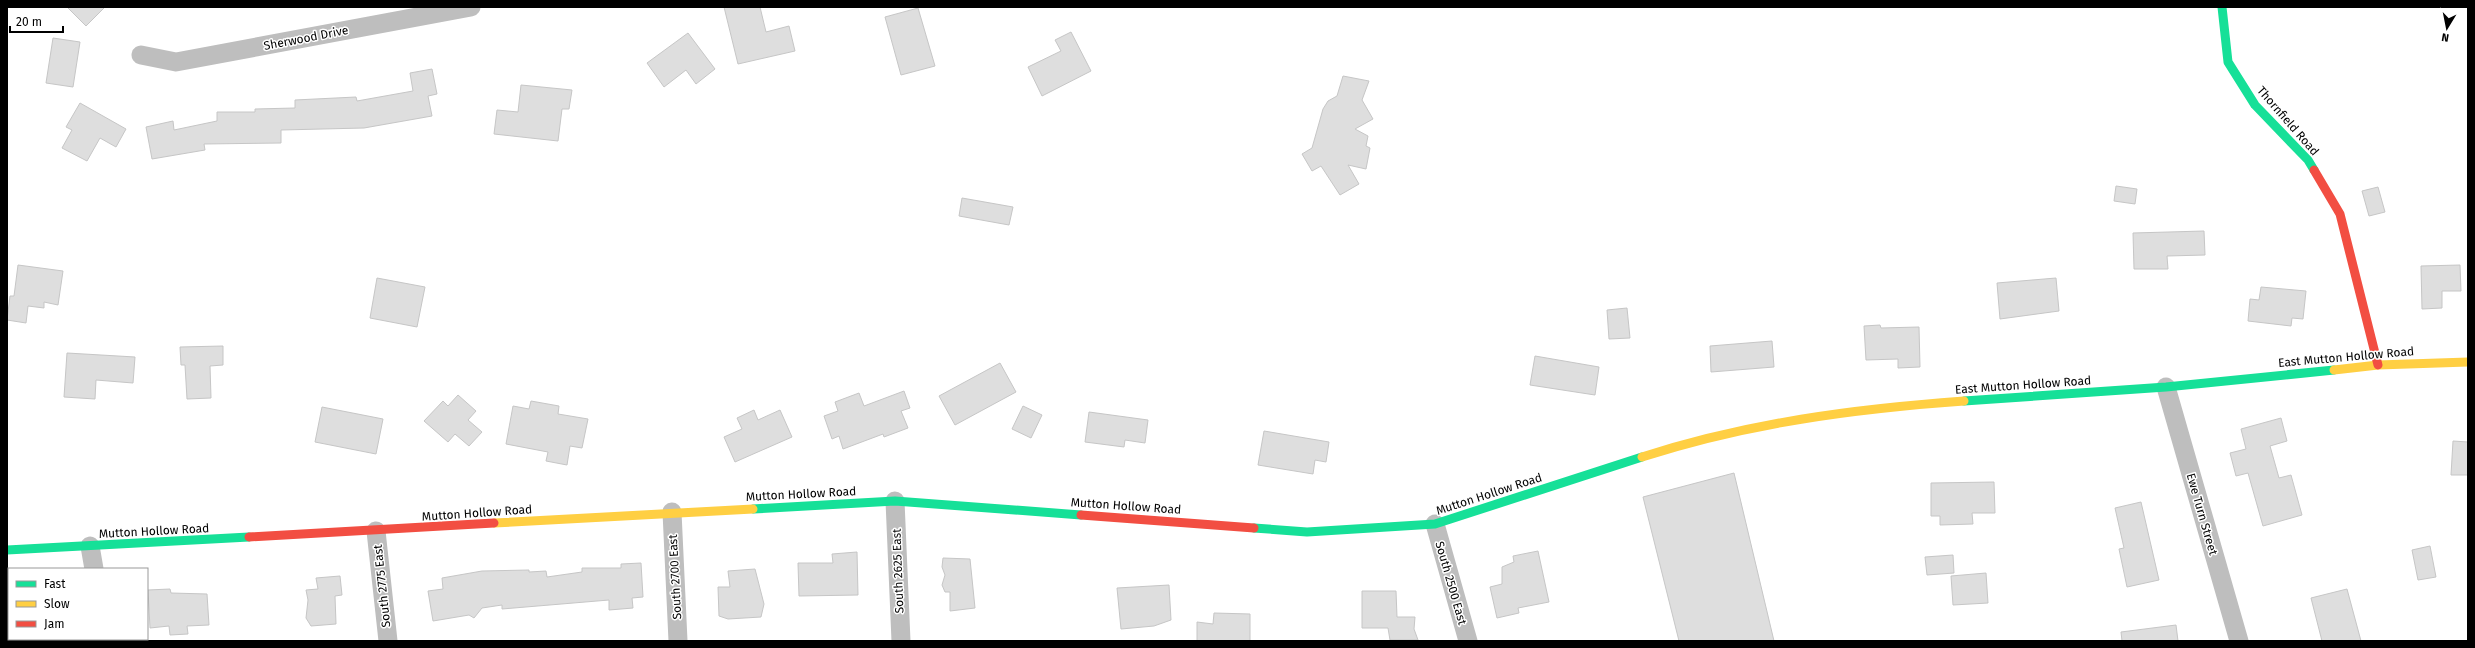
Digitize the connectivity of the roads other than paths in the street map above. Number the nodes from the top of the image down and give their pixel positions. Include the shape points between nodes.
1 (472, 7) edge
2 (2222, 7) edge
3 (141, 55) dead end
4 (2468, 362) edge
5 (2378, 365) junction
6 (2166, 386) junction
7 (1588, 475) joint
8 (895, 501) junction
9 (672, 512) junction
10 (1435, 524) junction
11 (376, 531) junction
12 (90, 546) junction
13 (7, 550) edge
14 (94, 568) edge
15 (388, 641) edge
16 (678, 641) edge
17 (900, 641) edge
18 (1468, 641) edge
19 (2239, 641) edge

1 - 3 street, Sherwood Drive via 176,62
2 - 5 street, Thornfield Road via 2228,62 2255,105 2308,160 2340,214
4 - 5 street, East Mutton Hollow Road
5 - 6 street, East Mutton Hollow Road
6 - 7 street, East Mutton Hollow Road via 1880,407 1819,415 1699,438
6 - 19 street, Ewe Turn Street
7 - 10 street, Mutton Hollow Road
8 - 9 street, Mutton Hollow Road
8 - 10 street, Mutton Hollow Road via 1307,532
8 - 17 street, South 2625 East
9 - 11 street, Mutton Hollow Road
9 - 16 street, South 2700 East
10 - 18 street, South 2500 East
11 - 12 street, Mutton Hollow Road
11 - 15 street, South 2775 East
12 - 13 street, Mutton Hollow Road
12 - 14 street

